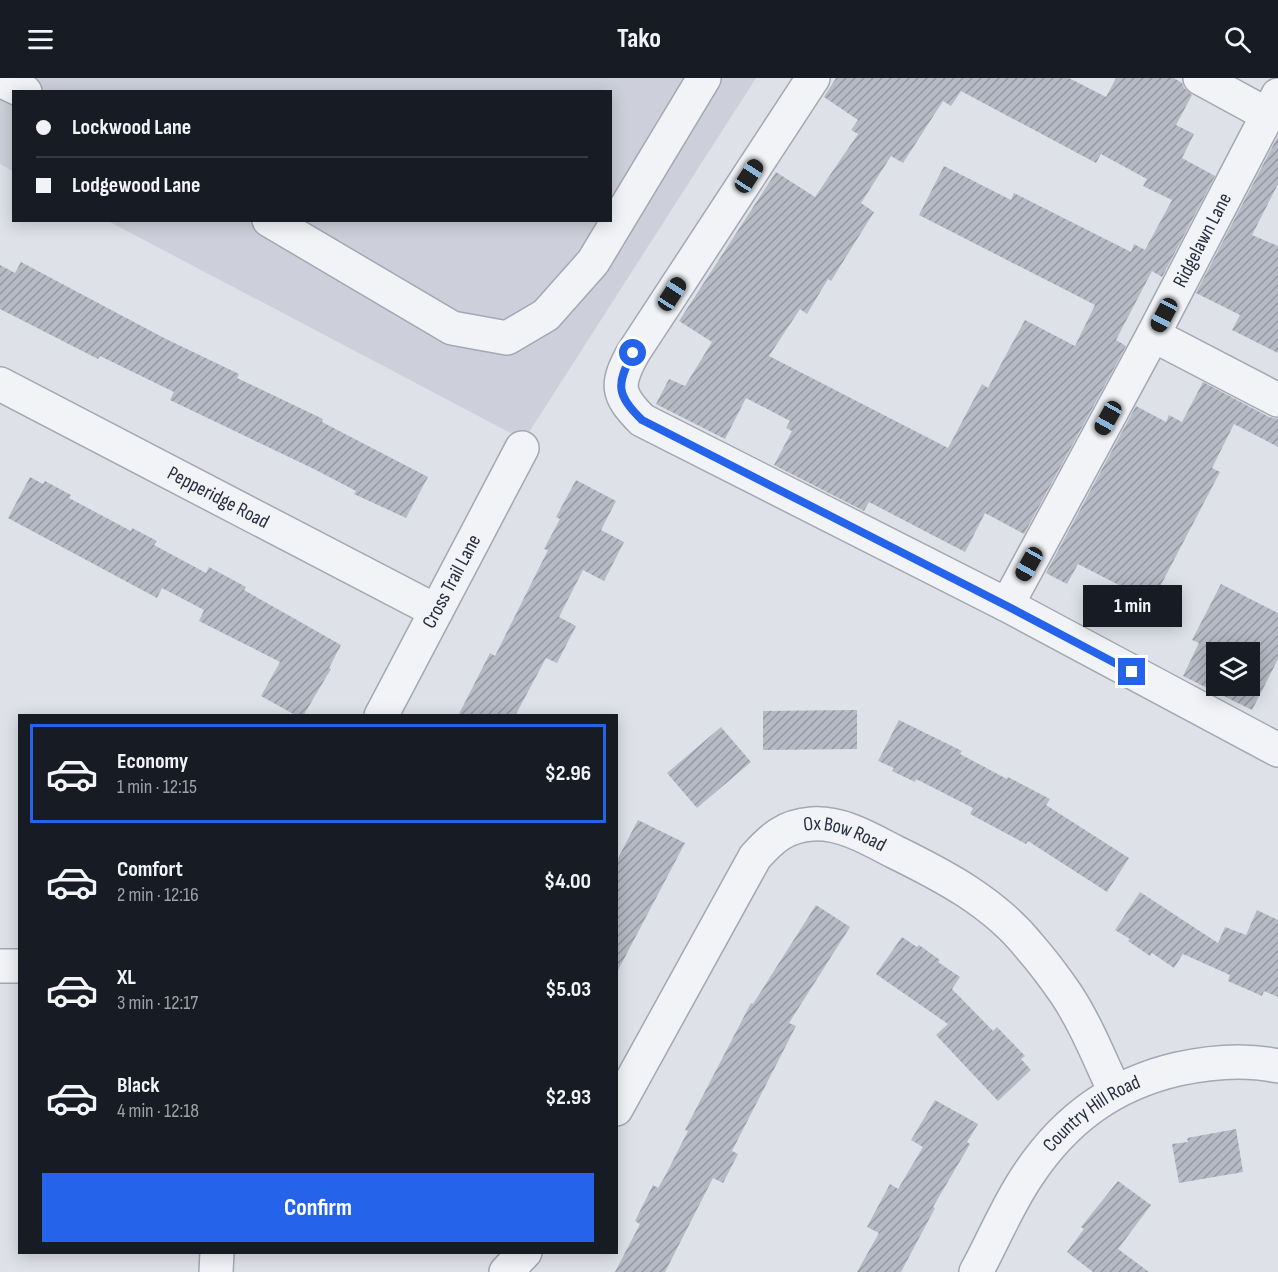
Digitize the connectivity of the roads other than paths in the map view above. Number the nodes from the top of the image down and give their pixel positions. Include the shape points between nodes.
1 (813, 78) edge
2 (1200, 78) edge
3 (0, 80) edge
4 (695, 81) edge
5 (21, 90) edge
6 (1273, 105) edge
7 (272, 222) edge
8 (1153, 335) junction
9 (0, 384) edge
10 (1278, 400) edge
11 (522, 448) dead end
12 (1007, 606) junction
13 (436, 611) junction
14 (382, 714) edge
15 (1278, 750) edge
16 (0, 966) edge
17 (18, 966) edge
18 (1278, 1066) edge
19 (1115, 1092) junction
20 (618, 1105) edge
21 (217, 1254) edge
22 (523, 1254) edge
23 (216, 1272) edge
24 (506, 1272) edge
25 (976, 1272) edge

1 - 12 street via 633,353 623,371 620,390 627,406 642,420
2 - 6 street
3 - 5 street
4 - 7 street via 592,262 546,315 507,338 452,328
6 - 8 street, Ridgelawn Lane
8 - 10 street
8 - 12 street, Ridgelawn Lane
9 - 13 street, Pepperidge Road
11 - 13 street, Cross Trail Lane
12 - 15 street
13 - 14 street, Cross Trail Lane
16 - 17 street
18 - 19 street, Country Hill Road via 1228,1062 1188,1067 1150,1076
19 - 20 street, Ox Bow Road via 1067,995 1029,945 991,908 947,878 870,839 836,825 812,824 790,828 771,838 755,857
19 - 25 street, Country Hill Road via 1082,1113 1028,1175
21 - 23 street
22 - 24 street

